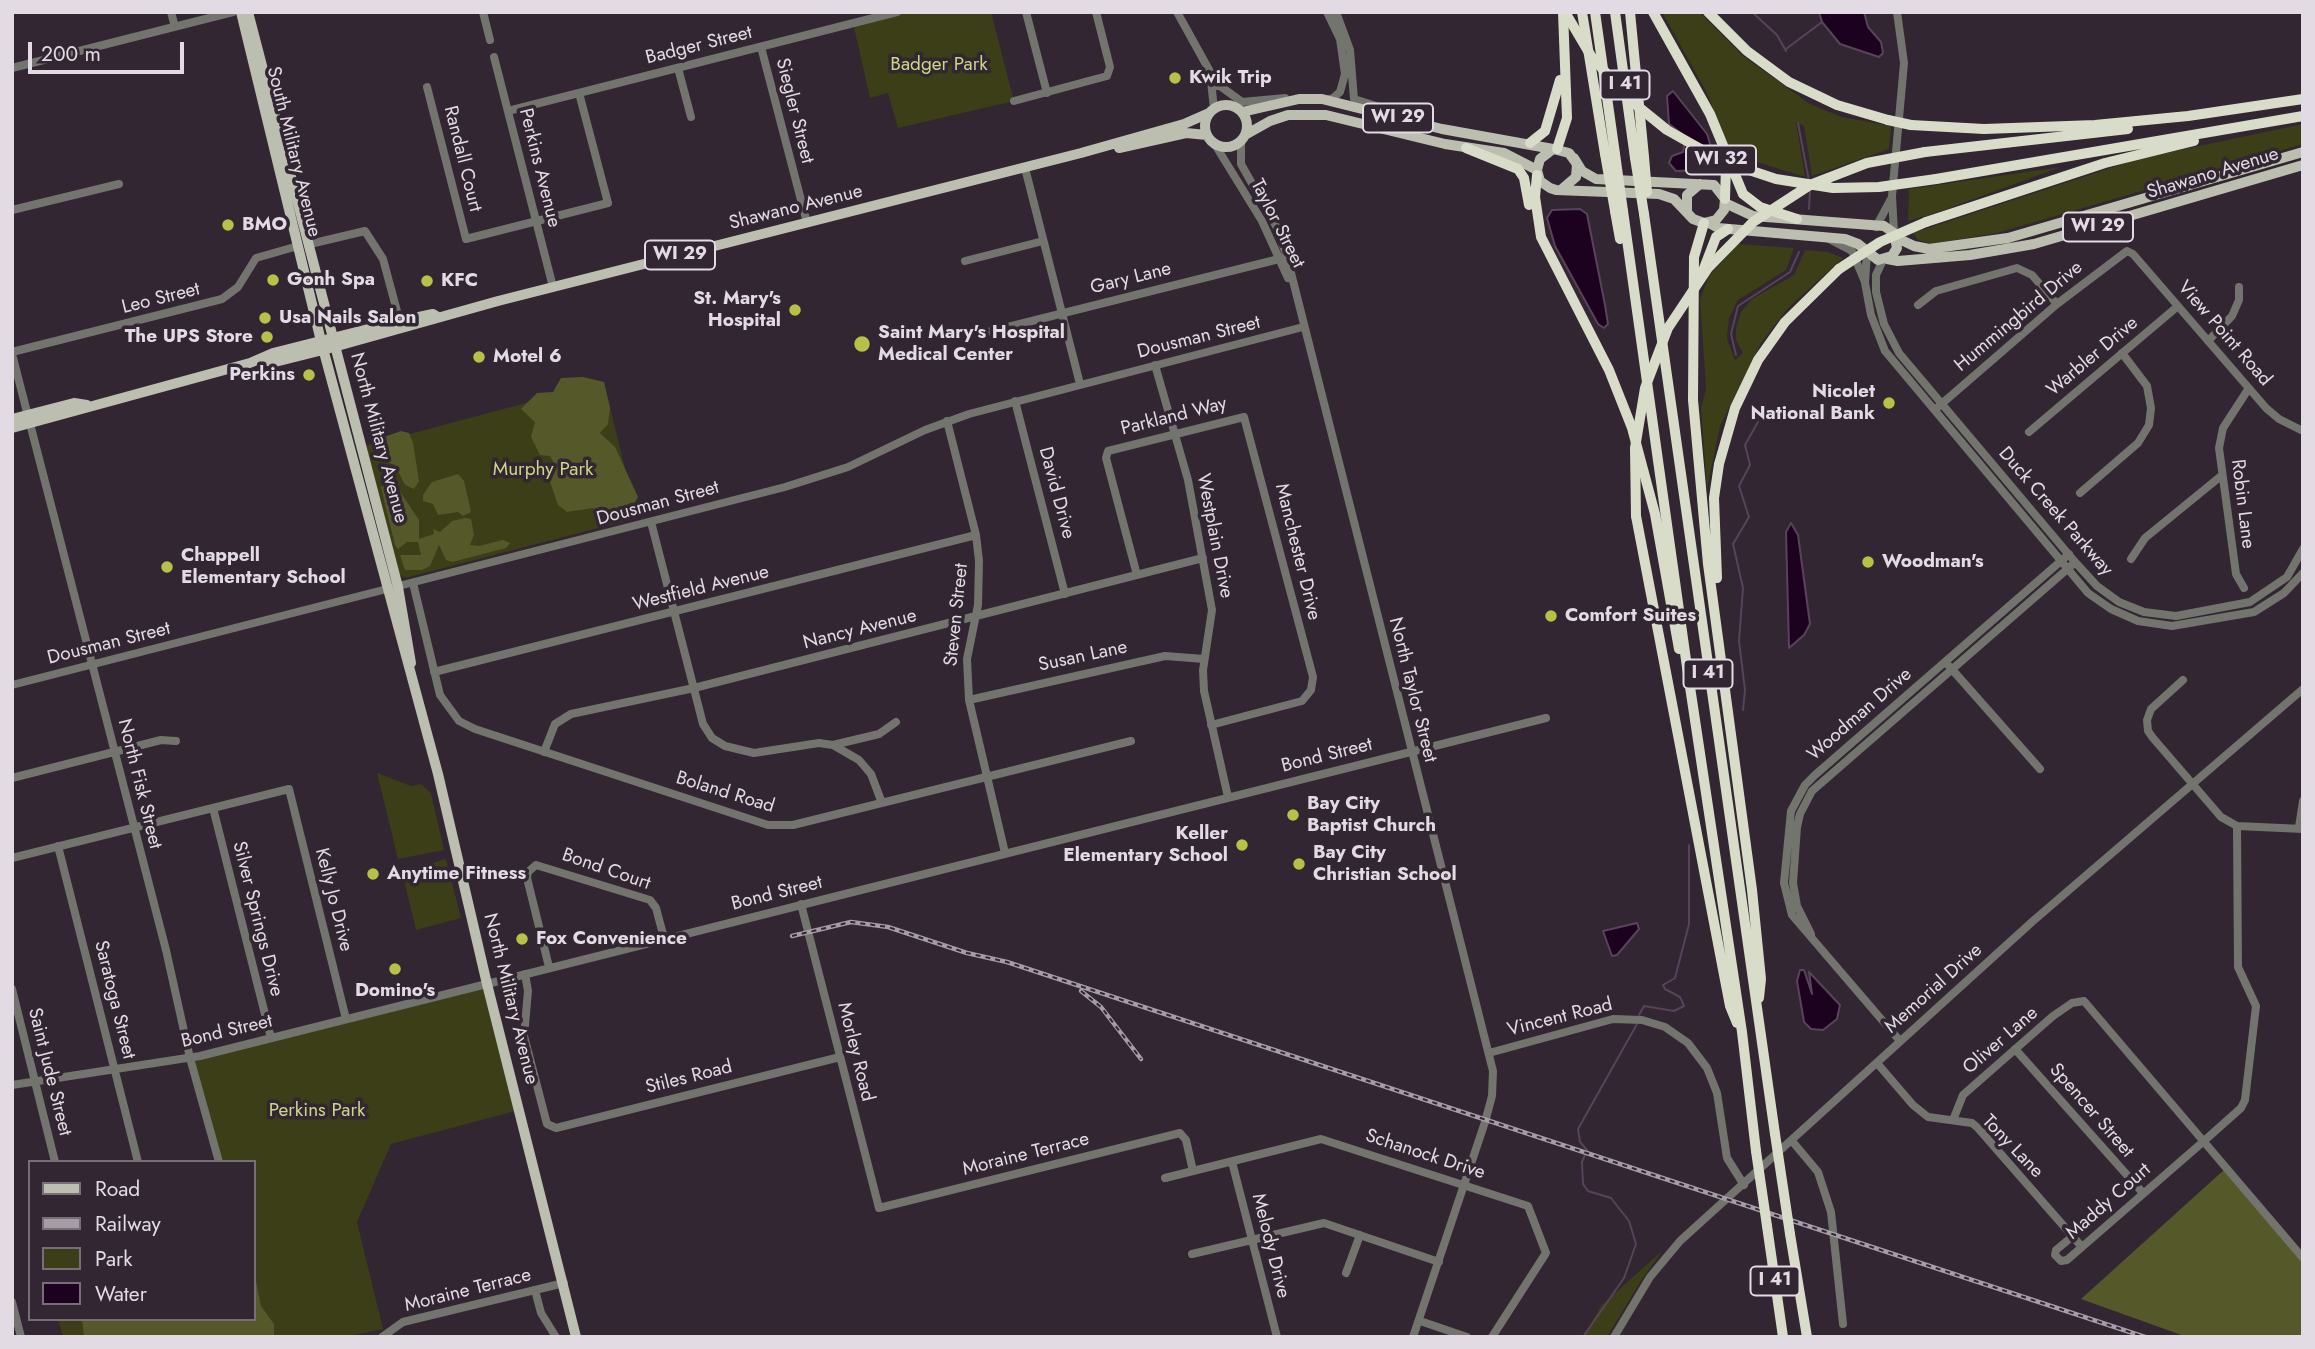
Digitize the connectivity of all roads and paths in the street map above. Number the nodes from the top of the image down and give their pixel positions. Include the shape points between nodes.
1 (171, 12) edge
2 (233, 12) edge
3 (241, 12) edge
4 (248, 12) edge
5 (483, 12) edge
6 (897, 12) edge
7 (1026, 12) edge
8 (1096, 12) edge
9 (1327, 12) edge
10 (1336, 12) edge
11 (1564, 12) edge
12 (1582, 12) edge
13 (1595, 12) edge
14 (1615, 12) edge
15 (1630, 12) edge
16 (1653, 12) edge
17 (1708, 12) edge
18 (1897, 12) edge
19 (1178, 13) edge
20 (175, 27) junction
21 (490, 40) dead end
22 (761, 47) junction
23 (494, 57) dead end
24 (1565, 64) junction
25 (12, 68) edge
26 (678, 68) junction
27 (1207, 72) junction
28 (1216, 83) junction
29 (427, 87) dead end
30 (579, 93) junction
31 (1047, 93) junction
32 (1324, 99) junction
33 (2303, 99) edge
34 (1014, 101) dead end
35 (1233, 106) junction
36 (508, 111) junction
37 (1212, 111) junction
38 (1242, 112) junction
39 (2303, 116) edge
40 (691, 117) dead end
41 (2272, 122) junction
42 (1430, 126) junction
43 (1719, 133) junction
44 (1243, 138) junction
45 (1210, 139) junction
46 (1530, 143) junction
47 (1466, 148) junction
48 (1555, 149) junction
49 (2303, 152) edge
50 (1081, 153) junction
51 (1610, 154) junction
52 (1640, 157) junction
53 (1574, 159) junction
54 (2303, 165) edge
55 (1025, 168) junction
56 (1537, 173) junction
57 (119, 184) dead end
58 (1702, 184) junction
59 (1562, 189) junction
60 (1892, 196) junction
61 (1725, 201) junction
62 (12, 210) edge
63 (1689, 215) junction
64 (1797, 219) junction
65 (536, 222) junction
66 (807, 223) junction
67 (1707, 223) junction
68 (1875, 227) junction
69 (1728, 229) junction
70 (1896, 235) junction
71 (1541, 237) junction
72 (1829, 239) junction
73 (1043, 241) junction
74 (310, 244) junction
75 (298, 246) junction
76 (1866, 251) junction
77 (2127, 251) joint
78 (1283, 258) junction
79 (1885, 259) junction
80 (965, 261) dead end
81 (1866, 285) junction
82 (553, 287) junction
83 (2239, 287) dead end
84 (1293, 290) joint
85 (1918, 304) dead end
86 (2057, 304) junction
87 (1694, 306) junction
88 (2178, 306) junction
89 (1062, 313) junction
90 (401, 325) junction
91 (1303, 327) junction
92 (984, 333) dead end
93 (2208, 341) junction
94 (328, 344) junction
95 (12, 353) edge
96 (2122, 353) junction
97 (1155, 365) junction
98 (1080, 384) junction
99 (2249, 388) junction
100 (1015, 401) junction
101 (1941, 404) junction
102 (1934, 412) junction
103 (12, 419) edge
104 (29, 419) junction
105 (947, 421) junction
106 (1248, 422) joint
107 (12, 428) edge
108 (2303, 431) edge
109 (2029, 432) dead end
110 (1174, 433) junction
111 (2221, 476) junction
112 (2080, 493) dead end
113 (651, 522) junction
114 (976, 535) junction
115 (2303, 549) edge
116 (2065, 557) junction
117 (1203, 558) junction
118 (2131, 559) dead end
119 (2072, 565) junction
120 (2303, 573) edge
121 (1137, 575) junction
122 (2287, 577) junction
123 (413, 583) junction
124 (2294, 584) junction
125 (393, 588) junction
126 (2244, 588) dead end
127 (2303, 592) edge
128 (1065, 594) junction
129 (674, 612) junction
130 (975, 617) junction
131 (1719, 650) junction
132 (1205, 659) junction
133 (92, 665) junction
134 (1949, 666) junction
135 (1687, 667) junction
136 (434, 671) junction
137 (2183, 680) dead end
138 (12, 685) edge
139 (694, 688) junction
140 (2303, 689) edge
141 (969, 700) junction
142 (1546, 718) dead end
143 (896, 722) dead end
144 (1211, 725) junction
145 (176, 741) dead end
146 (1131, 741) dead end
147 (833, 745) junction
148 (1411, 751) junction
149 (115, 752) junction
150 (544, 752) junction
151 (2040, 769) dead end
152 (986, 777) junction
153 (12, 778) edge
154 (2193, 784) junction
155 (1228, 797) junction
156 (2303, 801) edge
157 (882, 803) junction
158 (213, 808) junction
159 (2237, 825) junction
160 (134, 827) junction
161 (2301, 828) edge
162 (58, 846) junction
163 (1005, 853) junction
164 (12, 858) edge
165 (802, 904) junction
166 (664, 939) junction
167 (550, 967) junction
168 (524, 974) junction
169 (487, 984) junction
170 (12, 989) edge
171 (1757, 1015) junction
172 (346, 1019) junction
173 (1742, 1032) junction
174 (271, 1038) junction
175 (1900, 1041) junction
176 (2015, 1049) junction
177 (1489, 1053) junction
178 (840, 1056) junction
179 (190, 1058) junction
180 (1877, 1063) junction
181 (116, 1070) junction
182 (36, 1081) junction
183 (12, 1085) edge
184 (1953, 1120) junction
185 (1793, 1141) junction
186 (2204, 1141) junction
187 (55, 1160) edge
188 (138, 1160) edge
189 (218, 1160) edge
190 (1233, 1162) junction
191 (1193, 1171) junction
192 (1165, 1178) dead end
193 (1464, 1184) junction
194 (1744, 1185) junction
195 (2143, 1194) junction
196 (879, 1208) joint
197 (1360, 1235) junction
198 (2073, 1236) junction
199 (1251, 1240) junction
200 (2082, 1247) junction
201 (1192, 1254) dead end
202 (2303, 1258) edge
203 (1439, 1262) junction
204 (1346, 1273) dead end
205 (564, 1283) junction
206 (535, 1290) junction
207 (12, 1302) edge
208 (15, 1319) edge
209 (1420, 1321) junction
210 (1843, 1324) dead end
211 (382, 1336) edge
212 (22, 1337) edge
213 (556, 1337) edge
214 (576, 1337) edge
215 (1277, 1337) edge
216 (1413, 1337) edge
217 (1467, 1337) edge
218 (1492, 1337) edge
219 (1614, 1337) edge
220 (1783, 1337) edge
221 (1807, 1337) edge

1 - 20 street
2 - 20 street
3 - 75 main road, South Military Avenue
4 - 74 main road, South Military Avenue
5 - 21 street
6 - 22 street, Badger Street
7 - 31 street
8 - 31 street via 1109,73 1105,78
9 - 32 street via 1340,39 1345,74 1340,92 1333,99
10 - 42 street via 1350,50 1354,99
11 - 24 highway
11 - 41 highway, WI 32, bridge via 1591,56 1630,100 1667,130 1722,161 1786,181 1833,188 1886,187
12 - 51 highway
13 - 51 highway, I 41
14 - 52 highway, I 41
15 - 52 highway
16 - 43 highway
17 - 33 highway, bridge via 1746,51 1789,82 1837,105 1911,125 1984,129 2095,125
18 - 60 street via 1904,63
19 - 27 street
20 - 25 street
22 - 26 street, Badger Street
22 - 66 street, Siegler Street
23 - 36 street, Perkins Avenue
24 - 46 highway via 1550,120 1541,138
24 - 48 highway via 1566,127
26 - 30 street, Badger Street
26 - 40 street
27 - 28 street
27 - 37 street via 1214,93
28 - 32 street via 1242,102 1307,95
28 - 35 street
29 - 65 street, Randall Court via 466,239
30 - 36 street, Badger Street
30 - 65 street via 608,203
31 - 34 street
32 - 38 main road, WI 29 via 1299,99
32 - 42 main road, WI 29
33 - 173 highway, bridge via 2133,129 1924,152 1867,163 1810,185 1753,222 1708,268 1668,328 1645,387 1635,448 1636,516 1730,1006
35 - 37 main road, WI 29
35 - 38 main road
36 - 65 street, Perkins Avenue
37 - 45 main road via 1205,124
37 - 50 main road, Shawano Avenue / WI 29 via 1184,124
38 - 44 main road via 1247,123
39 - 41 highway, WI 32
41 - 131 highway, bridge via 2114,161 1926,222 1880,242 1839,269 1794,311 1741,392 1725,436 1714,515 1722,635
42 - 46 main road, WI 29
43 - 61 highway via 1728,178
43 - 64 highway via 1745,197 1759,207
44 - 45 main road, WI 29 via 1227,147
44 - 47 main road, WI 29 via 1270,121 1307,113
44 - 78 street, Taylor Street via 1241,164 1276,226
45 - 50 main road, Shawano Avenue / WI 29 via 1186,133
45 - 78 street, Taylor Street
46 - 48 main road, WI 29
47 - 56 main road, WI 29 via 1514,156
47 - 71 highway via 1513,165 1522,173
48 - 53 main road
48 - 56 main road via 1539,159
49 - 70 main road, Shawano Avenue / WI 29 via 2008,238 1929,249
50 - 55 main road, Shawano Avenue / WI 29
51 - 135 highway, I 41, bridge
52 - 171 highway, I 41, bridge
53 - 58 main road via 1582,171 1596,178
53 - 59 main road via 1576,177
54 - 79 main road, Shawano Avenue / WI 29 via 2034,244 1970,255
55 - 66 main road, Shawano Avenue / WI 29
55 - 73 street
56 - 59 main road via 1549,188
56 - 71 highway
57 - 62 street
58 - 61 main road via 1719,188
58 - 63 main road via 1687,195
59 - 63 main road via 1659,194 1674,199
60 - 68 street
60 - 70 street
61 - 64 main road via 1753,216
61 - 67 main road via 1721,216
63 - 67 main road
64 - 68 main road
65 - 82 street, Perkins Avenue
66 - 82 main road, Shawano Avenue / WI 29
67 - 69 main road
67 - 87 highway via 1695,248
68 - 70 main road via 1884,226
68 - 76 main road via 1865,237
69 - 72 main road
69 - 87 highway via 1713,244
70 - 79 main road via 1895,252
71 - 135 highway via 1609,370 1632,428 1655,514 1676,641
72 - 76 main road via 1851,240
72 - 81 street via 1852,251
73 - 80 street
73 - 89 street
74 - 90 street via 365,231 383,259
74 - 94 main road, South Military Avenue
75 - 94 main road, South Military Avenue
75 - 95 street, Leo Street via 256,258 238,287 222,299
76 - 79 main road
76 - 81 street
77 - 86 street, Hummingbird Drive
77 - 88 street, View Point Road
78 - 84 street, Taylor Street
78 - 89 street, Gary Lane
79 - 101 street, Duck Creek Parkway via 1875,282 1884,324 1903,358
81 - 102 street, Duck Creek Parkway via 1885,351
82 - 90 main road, Shawano Avenue / WI 29
83 - 93 street via 2232,316
84 - 91 street, North Taylor Street
85 - 86 street via 1936,291 2017,268 2032,275
86 - 101 street, Hummingbird Drive
87 - 131 highway via 1693,414
88 - 93 street, View Point Road
88 - 96 street, Warbler Drive
89 - 92 street, Gary Lane
89 - 98 street
90 - 94 main road, Shawano Avenue / WI 29
91 - 97 street, Dousman Street
91 - 148 street, North Taylor Street
93 - 99 street, View Point Road
94 - 104 main road, Shawano Avenue / WI 29 via 273,353 88,405 74,403
94 - 125 main road, North Military Avenue
94 - 125 main road, North Military Avenue via 358,431
95 - 104 street, North Fisk Street
96 - 109 street, Warbler Drive
96 - 112 street via 2147,386 2149,425 2138,443
97 - 98 street, Dousman Street
97 - 110 street, Westplain Drive
98 - 100 street, Dousman Street
99 - 108 street, View Point Road via 2274,415
99 - 111 street, Robin Lane via 2223,428
100 - 105 street, Dousman Street
100 - 128 street, David Drive
101 - 102 street, Hummingbird Drive
101 - 116 street, Duck Creek Parkway
102 - 116 street, Duck Creek Parkway
103 - 104 main road, Shawano Avenue / WI 29
104 - 107 main road, Shawano Avenue / WI 29
104 - 133 street, North Fisk Street
105 - 113 street, Dousman Street via 822,477
105 - 114 street, Steven Street
106 - 110 street, Parkland Way via 1244,417 1235,418
106 - 144 street, Manchester Drive via 1313,677 1311,690 1302,701
110 - 117 street, Westplain Drive
110 - 121 street, Parkland Way via 1106,454
111 - 118 street via 2145,538
111 - 126 street, Robin Lane via 2236,574
113 - 123 street, Dousman Street
113 - 129 street
114 - 129 street, Westfield Avenue
114 - 130 street, Steven Street via 980,577
115 - 122 street, Duck Creek Parkway
116 - 119 street, Duck Creek Parkway
116 - 134 street, Woodman Drive
117 - 121 street, Nancy Avenue
117 - 132 street, Westplain Drive via 1212,610
119 - 122 street, Duck Creek Parkway via 2119,602 2144,612 2176,616 2250,602
119 - 124 street, Duck Creek Parkway via 2088,593 2111,609 2138,621 2172,626 2254,612
119 - 134 street, Woodman Drive
120 - 124 street, Duck Creek Parkway
121 - 128 street, Nancy Avenue
122 - 124 street
123 - 125 street, Dousman Street
123 - 136 street, Boland Road
124 - 127 street
125 - 133 street, Dousman Street
125 - 169 main road, North Military Avenue via 412,650 411,670
128 - 130 street, Nancy Avenue
129 - 136 street, Westfield Avenue
129 - 139 street
130 - 139 street, Nancy Avenue
130 - 141 street, Steven Street via 967,659
131 - 171 highway via 1761,979
132 - 141 street, Susan Lane via 1164,656
132 - 144 street, Westplain Drive via 1203,691
133 - 138 street, Dousman Street
133 - 149 street, North Fisk Street
134 - 151 street
134 - 175 street, Woodman Drive via 1815,775 1797,799 1788,826 1784,895 1798,925
135 - 173 highway, I 41
136 - 150 street, Boland Road via 440,695 459,721
137 - 154 street via 2151,709 2148,731
139 - 147 street via 703,724 724,746 754,753
139 - 150 street, Nancy Avenue via 563,717 555,724
140 - 154 street, Memorial Drive
141 - 152 street, Steven Street
142 - 148 street, Bond Street
143 - 147 street via 878,734
144 - 155 street, Westplain Drive
145 - 149 street via 161,740
146 - 152 street, Boland Road
147 - 157 street via 859,760 871,774
148 - 155 street, Bond Street
148 - 177 street, North Taylor Street
149 - 153 street
149 - 160 street, North Fisk Street
150 - 157 street, Boland Road via 768,825 793,825
152 - 157 street, Boland Road
152 - 163 street, Steven Street
154 - 159 street via 2221,817
154 - 175 street, Memorial Drive
155 - 163 street, Bond Street
156 - 161 street
158 - 160 street
158 - 172 street, Kelly Jo Drive via 289,789
158 - 174 street, Silver Springs Drive
159 - 161 street
159 - 186 street, Maddy Court via 2238,967 2256,1016 2245,1100
160 - 162 street
160 - 179 street, North Fisk Street
162 - 164 street
162 - 181 street, Saratoga Street
163 - 165 street, Bond Street
165 - 166 street, Bond Street
165 - 178 street, Morley Road
166 - 167 street, Bond Street
166 - 167 street, Bond Court via 650,900 536,865 527,878
167 - 168 street, Bond Street
168 - 169 street, Bond Street
168 - 178 street, Stiles Road via 528,990 524,1036 548,1124 556,1128
169 - 172 street, Bond Street
169 - 205 main road, North Military Avenue
170 - 182 street, Saint Jude Street
171 - 221 highway, I 41, bridge
172 - 174 street, Bond Street
173 - 220 highway, I 41, bridge
174 - 179 street, Bond Street
175 - 180 street, Memorial Drive
176 - 184 street, Oliver Lane via 1963,1095
176 - 186 street, Oliver Lane via 2073,1003 2084,1001
176 - 195 street, Spencer Street
177 - 193 street, North Taylor Street via 1492,1096
177 - 194 street, Vincent Road via 1599,1022 1639,1019 1677,1035 1705,1063 1717,1093 1728,1161
178 - 196 street, Morley Road
179 - 181 street, Bond Street
179 - 189 street, North Fisk Street
180 - 184 street, Tony Lane via 1928,1117
180 - 185 street, Memorial Drive
181 - 182 street, Bond Street
181 - 188 street, Saratoga Street
182 - 183 street, Bond Street
182 - 187 street, Saint Jude Street
184 - 198 street, Tony Lane via 1978,1128
185 - 194 street, Memorial Drive
185 - 210 street via 1818,1172 1833,1220
186 - 195 street, Maddy Court
186 - 202 street
190 - 191 street, Schanock Drive
190 - 193 street, Schanock Drive via 1321,1139
190 - 199 street, Melody Drive
191 - 192 street, Schanock Drive
191 - 196 street, Moraine Terrace via 1180,1133
193 - 203 street, North Taylor Street
193 - 218 street, Schanock Drive via 1528,1206 1546,1252
194 - 219 street, Memorial Drive via 1665,1257
195 - 200 street, Maddy Court
197 - 199 street via 1324,1223
197 - 203 street
197 - 204 street
198 - 200 street, Tony Lane
198 - 200 street, Maddy Court via 2056,1250 2059,1260 2066,1261
199 - 201 street
199 - 215 street, Melody Drive
203 - 209 street, North Taylor Street
205 - 206 street, Moraine Terrace
205 - 214 main road, North Military Avenue
206 - 211 street, Moraine Terrace via 404,1322
206 - 213 street via 541,1313
207 - 208 street
208 - 212 street
209 - 216 street, North Taylor Street
209 - 217 street

